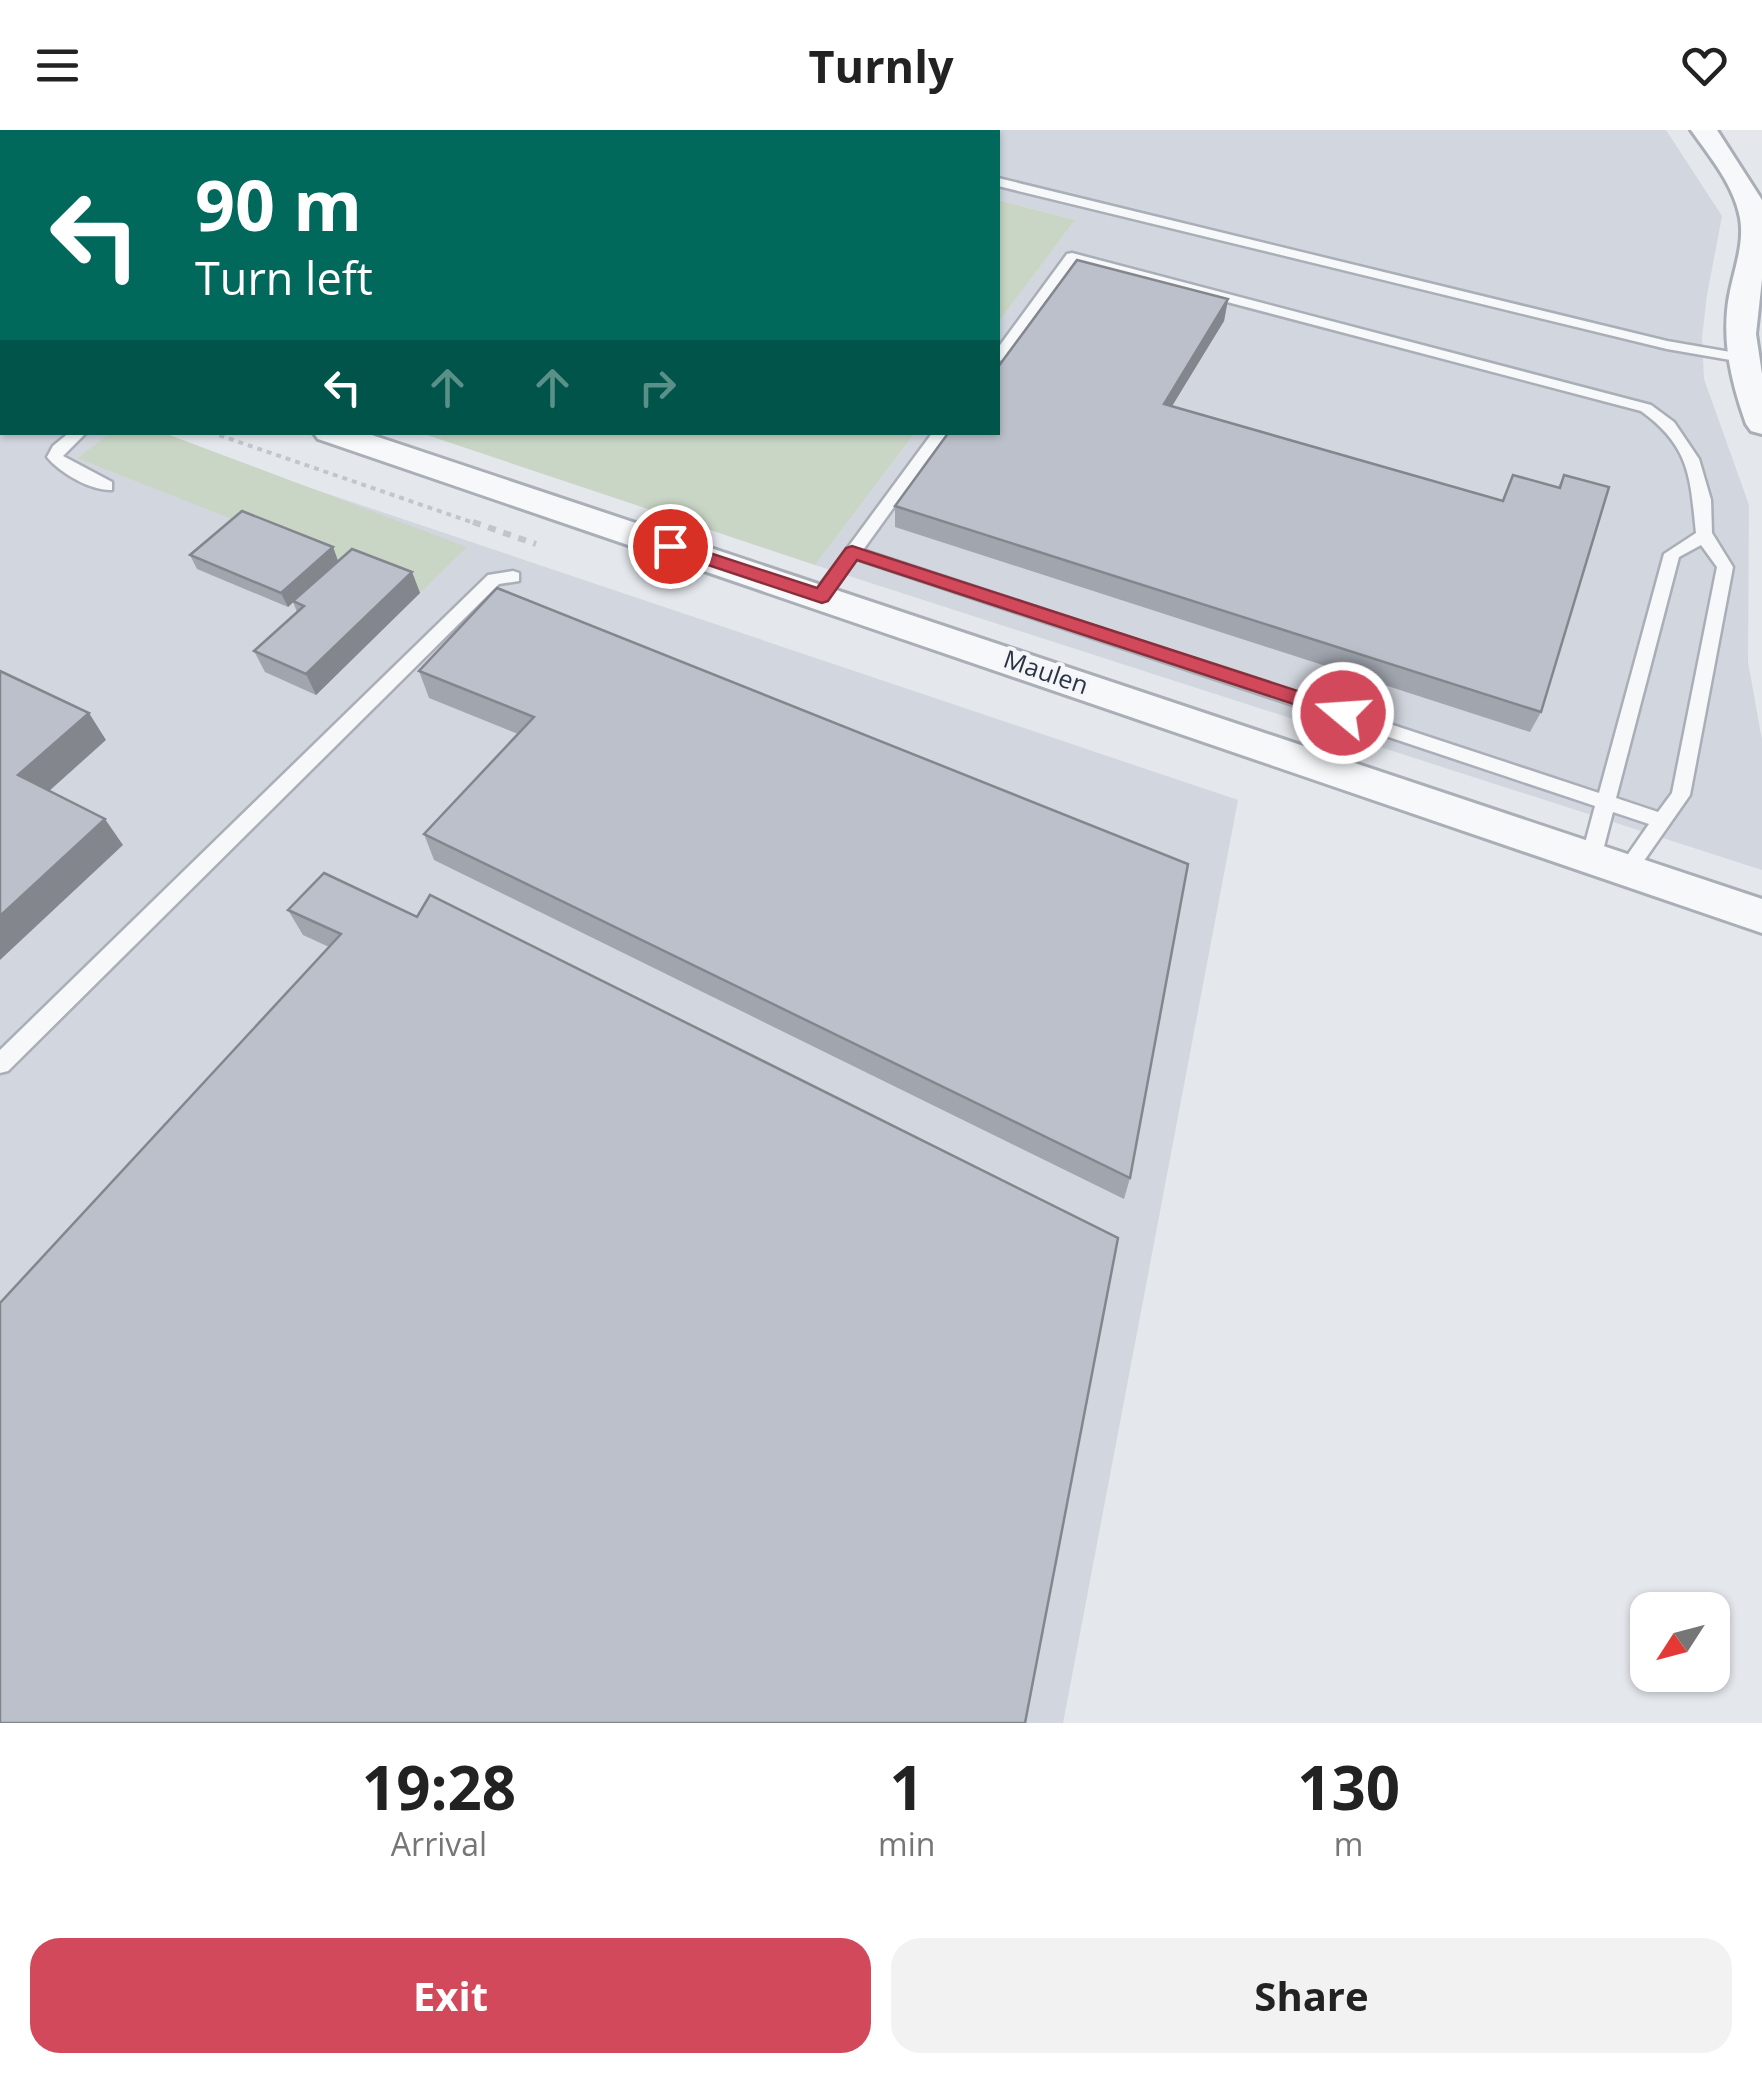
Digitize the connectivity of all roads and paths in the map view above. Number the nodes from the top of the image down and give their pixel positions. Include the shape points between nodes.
1 (1704, 130) edge
2 (1000, 182) edge
3 (1000, 354) edge
4 (1742, 358) junction
5 (1762, 424) edge
6 (76, 435) edge
7 (219, 435) edge
8 (338, 435) edge
9 (940, 435) edge
10 (106, 486) dead end
11 (1704, 536) junction
12 (536, 544) dead end
13 (852, 552) junction
14 (513, 578) dead end
15 (822, 596) junction
16 (1607, 800) junction
17 (1662, 821) junction
18 (1592, 858) junction
19 (1627, 870) junction
20 (1762, 916) edge
21 (0, 1064) edge

1 - 4 street via 1746,195 1754,221
2 - 4 lane
3 - 11 lane via 1072,257 1646,408 1680,435 1703,501
4 - 5 street
6 - 10 lane via 55,457
7 - 12 path
8 - 15 street, Maulen
9 - 13 lane
11 - 16 lane via 1672,554
11 - 17 lane via 1726,567 1681,795
13 - 15 lane
13 - 16 lane
14 - 21 lane via 494,579
15 - 18 street, Maulen
16 - 17 lane
16 - 18 lane
17 - 19 lane
18 - 19 street, Maulen
19 - 20 street, Maulen

